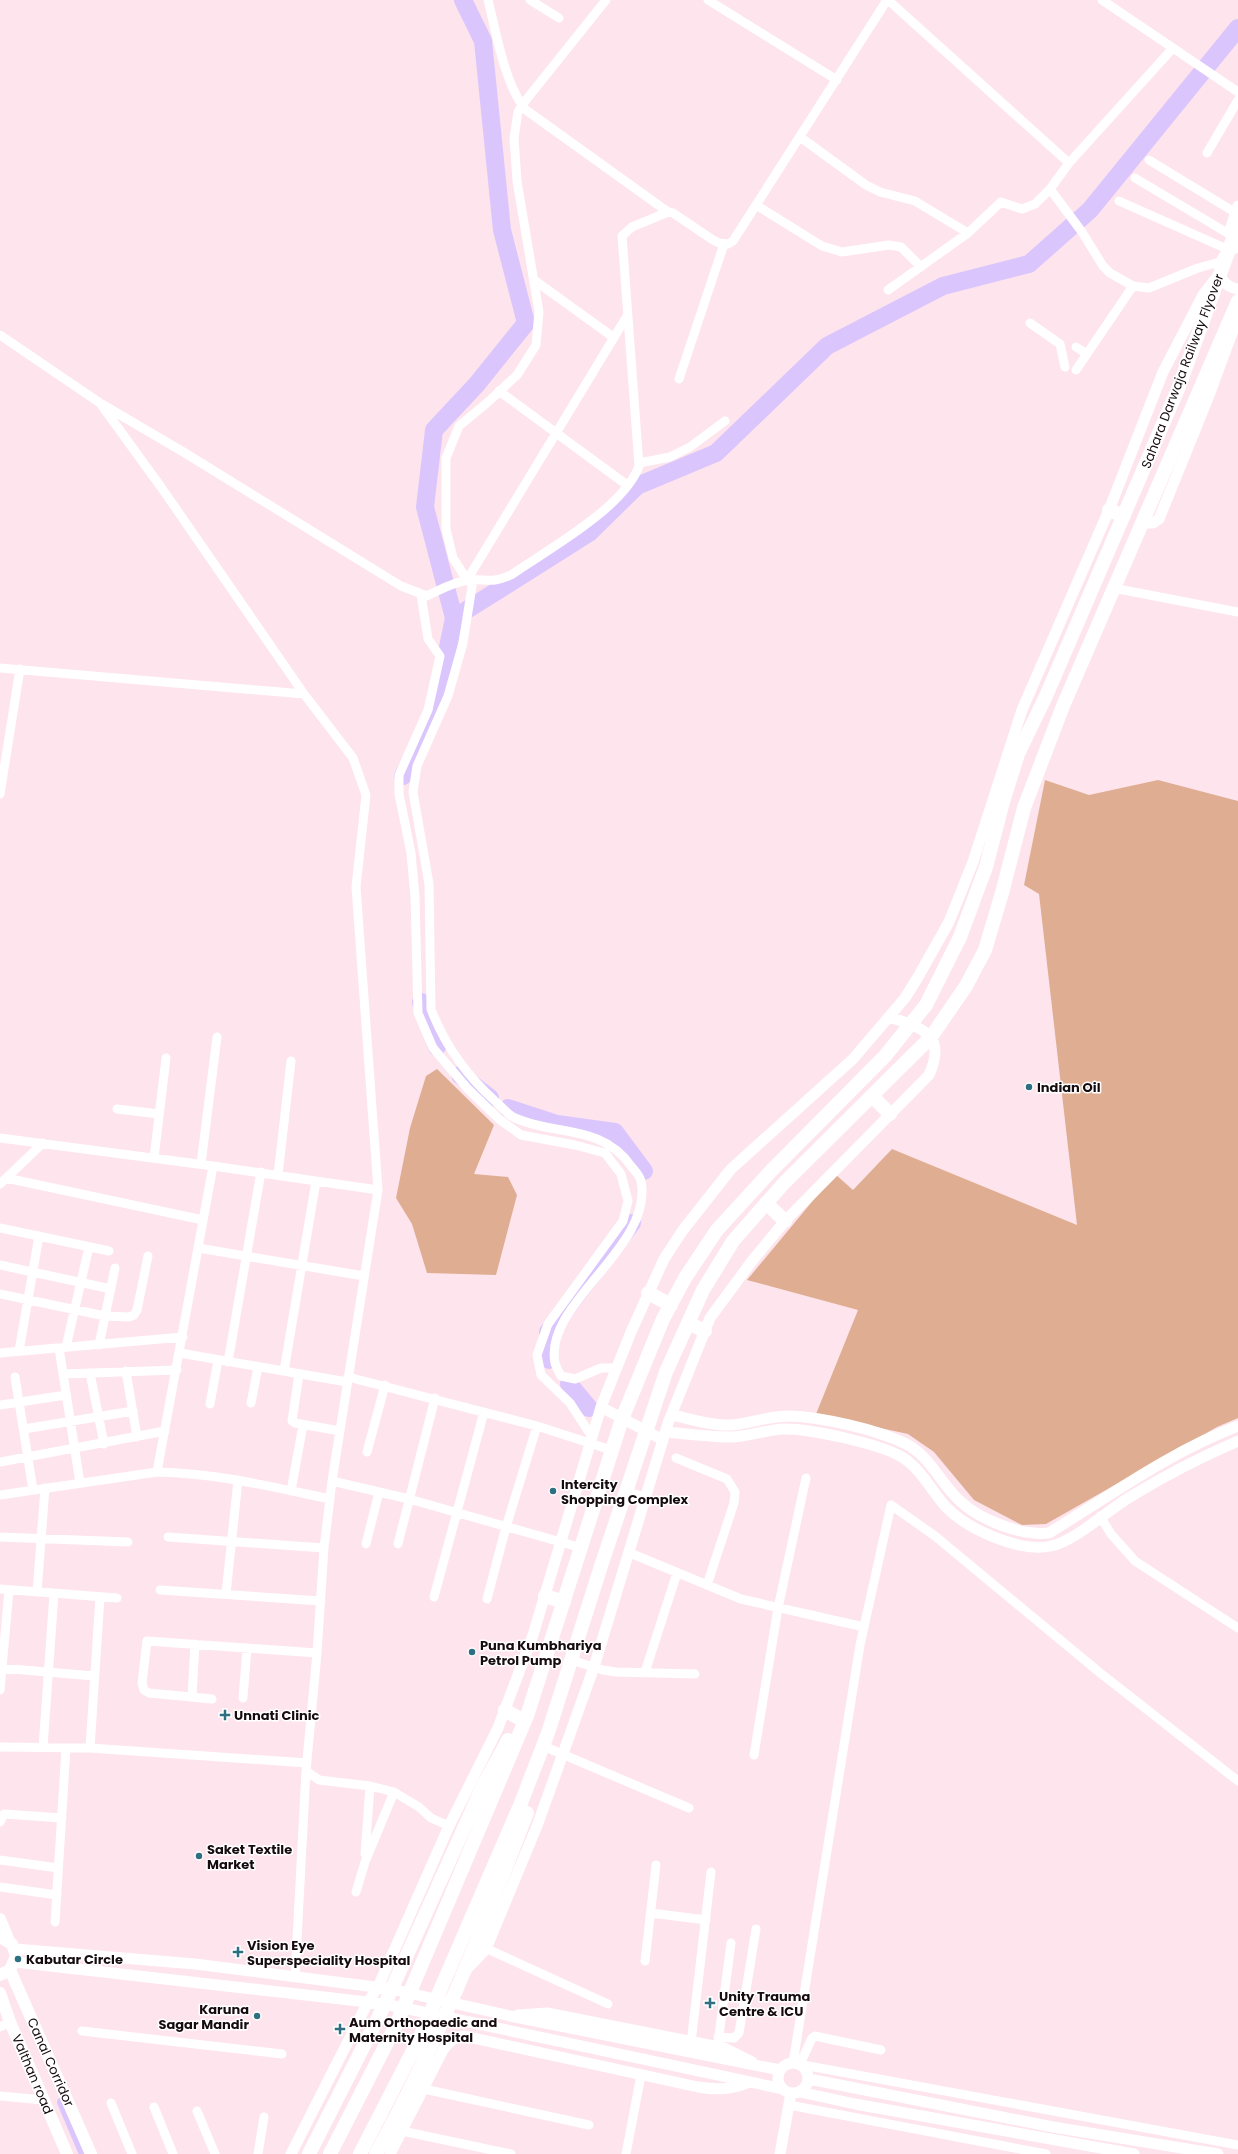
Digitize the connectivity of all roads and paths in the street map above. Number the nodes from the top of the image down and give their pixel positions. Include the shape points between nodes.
1 (488, 0) edge
2 (530, 0) edge
3 (606, 0) edge
4 (708, 0) edge
5 (887, 0) edge
6 (1102, 0) edge
7 (559, 18) dead end
8 (1173, 48) junction
9 (837, 80) junction
10 (1238, 92) edge
11 (1238, 100) edge
12 (522, 105) junction
13 (800, 137) junction
14 (1207, 153) dead end
15 (1149, 160) dead end
16 (1069, 163) junction
17 (1135, 178) dead end
18 (1050, 189) junction
19 (1119, 200) dead end
20 (756, 205) junction
21 (668, 212) junction
22 (1235, 220) edge
23 (968, 233) junction
24 (724, 244) junction
25 (1230, 249) edge
26 (1220, 262) junction
27 (921, 267) junction
28 (1220, 274) junction
29 (534, 280) junction
30 (1133, 286) junction
31 (1238, 289) edge
32 (888, 290) dead end
33 (1238, 301) edge
34 (627, 316) junction
35 (1238, 317) edge
36 (1030, 323) dead end
37 (0, 335) edge
38 (614, 337) junction
39 (1076, 347) dead end
40 (1087, 354) junction
41 (1065, 367) dead end
42 (1076, 370) dead end
43 (679, 379) dead end
44 (499, 392) junction
45 (100, 403) junction
46 (725, 421) dead end
47 (555, 434) junction
48 (639, 463) junction
49 (628, 485) junction
50 (1109, 510) junction
51 (1124, 516) junction
52 (1144, 517) junction
53 (471, 581) junction
54 (1113, 588) junction
55 (424, 595) junction
56 (1238, 612) edge
57 (0, 668) edge
58 (20, 669) junction
59 (304, 694) junction
60 (0, 794) edge
61 (889, 1017) junction
62 (912, 1025) junction
63 (217, 1037) dead end
64 (931, 1037) junction
65 (166, 1058) dead end
66 (291, 1061) dead end
67 (872, 1096) junction
68 (117, 1109) dead end
69 (159, 1114) junction
70 (890, 1114) junction
71 (0, 1138) edge
72 (43, 1144) junction
73 (154, 1158) junction
74 (201, 1164) junction
75 (213, 1166) junction
76 (261, 1172) junction
77 (278, 1175) junction
78 (316, 1180) junction
79 (3, 1181) edge
80 (378, 1190) junction
81 (766, 1203) junction
82 (203, 1220) junction
83 (785, 1221) junction
84 (0, 1228) edge
85 (39, 1236) junction
86 (89, 1247) junction
87 (198, 1248) junction
88 (109, 1251) dead end
89 (148, 1256) dead end
90 (247, 1256) junction
91 (0, 1264) edge
92 (303, 1266) junction
93 (115, 1268) dead end
94 (33, 1272) junction
95 (364, 1276) junction
96 (81, 1282) junction
97 (111, 1289) junction
98 (648, 1293) junction
99 (0, 1294) edge
100 (28, 1300) junction
101 (671, 1304) junction
102 (75, 1310) junction
103 (105, 1316) junction
104 (688, 1322) junction
105 (705, 1331) junction
106 (184, 1337) junction
107 (100, 1345) junction
108 (62, 1348) junction
109 (20, 1352) junction
110 (0, 1353) edge
111 (180, 1353) junction
112 (218, 1360) junction
113 (228, 1362) junction
114 (258, 1367) junction
115 (617, 1368) junction
116 (177, 1370) junction
117 (126, 1371) junction
118 (284, 1371) junction
119 (90, 1373) junction
120 (63, 1374) junction
121 (299, 1374) junction
122 (15, 1377) dead end
123 (348, 1380) junction
124 (385, 1385) junction
125 (66, 1395) junction
126 (435, 1398) junction
127 (19, 1403) junction
128 (251, 1403) dead end
129 (210, 1404) dead end
130 (0, 1406) edge
131 (601, 1407) junction
132 (133, 1411) junction
133 (484, 1412) junction
134 (672, 1415) junction
135 (98, 1416) junction
136 (622, 1419) junction
137 (71, 1421) junction
138 (303, 1425) junction
139 (537, 1426) junction
140 (1238, 1426) edge
141 (24, 1429) junction
142 (165, 1431) junction
143 (340, 1431) junction
144 (646, 1431) junction
145 (664, 1436) junction
146 (137, 1437) junction
147 (591, 1440) junction
148 (1238, 1441) edge
149 (104, 1444) junction
150 (75, 1450) junction
151 (611, 1450) junction
152 (368, 1452) dead end
153 (28, 1457) junction
154 (676, 1458) dead end
155 (0, 1462) edge
156 (157, 1472) junction
157 (806, 1478) dead end
158 (238, 1480) junction
159 (332, 1481) junction
160 (80, 1483) junction
161 (45, 1488) junction
162 (33, 1490) junction
163 (291, 1491) junction
164 (379, 1492) junction
165 (626, 1494) junction
166 (0, 1495) edge
167 (330, 1499) junction
168 (409, 1499) junction
169 (646, 1500) junction
170 (457, 1513) junction
171 (1100, 1516) junction
172 (506, 1527) junction
173 (0, 1537) edge
174 (168, 1537) dead end
175 (41, 1538) junction
176 (230, 1541) junction
177 (128, 1542) dead end
178 (561, 1542) junction
179 (366, 1544) dead end
180 (398, 1544) dead end
181 (324, 1548) junction
182 (582, 1548) junction
183 (630, 1553) junction
184 (677, 1573) junction
185 (706, 1585) junction
186 (5, 1590) edge
187 (160, 1590) dead end
188 (37, 1592) junction
189 (54, 1594) junction
190 (226, 1594) junction
191 (545, 1596) junction
192 (100, 1597) junction
193 (434, 1597) dead end
194 (117, 1598) dead end
195 (487, 1599) dead end
196 (321, 1601) junction
197 (564, 1602) junction
198 (778, 1608) junction
199 (864, 1627) junction
200 (1238, 1628) edge
201 (195, 1644) junction
202 (247, 1648) junction
203 (317, 1653) junction
204 (571, 1660) junction
205 (594, 1667) junction
206 (1, 1668) edge
207 (48, 1672) junction
208 (646, 1672) junction
209 (696, 1674) dead end
210 (94, 1676) junction
211 (0, 1690) edge
212 (192, 1697) junction
213 (243, 1698) dead end
214 (212, 1699) dead end
215 (505, 1710) junction
216 (525, 1718) junction
217 (0, 1746) edge
218 (543, 1746) junction
219 (43, 1747) junction
220 (66, 1748) junction
221 (90, 1748) junction
222 (562, 1754) junction
223 (754, 1756) dead end
224 (306, 1767) junction
225 (1238, 1781) edge
226 (370, 1786) junction
227 (528, 1786) junction
228 (394, 1792) junction
229 (689, 1808) dead end
230 (62, 1818) junction
231 (0, 1822) edge
232 (449, 1826) junction
233 (0, 1860) edge
234 (365, 1862) junction
235 (656, 1865) dead end
236 (58, 1868) junction
237 (712, 1872) dead end
238 (0, 1887) edge
239 (356, 1892) dead end
240 (56, 1895) junction
241 (651, 1913) junction
242 (0, 1919) edge
243 (706, 1920) junction
244 (55, 1922) dead end
245 (756, 1929) dead end
246 (8, 1943) edge
247 (731, 1943) dead end
248 (481, 1946) junction
249 (645, 1961) dead end
250 (8, 1969) edge
251 (295, 1977) junction
252 (385, 1988) junction
253 (0, 1993) edge
254 (368, 2002) junction
255 (450, 2002) junction
256 (385, 2004) junction
257 (608, 2004) dead end
258 (444, 2016) junction
259 (510, 2016) junction
260 (5, 2025) edge
261 (82, 2031) dead end
262 (718, 2042) junction
263 (692, 2043) junction
264 (881, 2050) dead end
265 (282, 2054) dead end
266 (798, 2064) junction
267 (764, 2068) junction
268 (420, 2069) junction
269 (780, 2070) junction
270 (641, 2075) junction
271 (809, 2079) junction
272 (750, 2082) junction
273 (424, 2089) junction
274 (791, 2091) junction
275 (0, 2096) edge
276 (44, 2100) junction
277 (111, 2103) dead end
278 (789, 2105) junction
279 (154, 2107) dead end
280 (197, 2112) dead end
281 (264, 2117) dead end
282 (589, 2125) dead end
283 (402, 2132) junction
284 (1021, 2133) junction
285 (1238, 2145) edge
286 (1017, 2151) edge
287 (67, 2154) edge
288 (91, 2154) edge
289 (132, 2154) edge
290 (173, 2154) edge
291 (215, 2154) edge
292 (258, 2154) edge
293 (291, 2154) edge
294 (309, 2154) edge
295 (330, 2154) edge
296 (360, 2154) edge
297 (376, 2154) edge
298 (390, 2154) edge
299 (512, 2154) edge
300 (626, 2154) edge
301 (780, 2154) edge
302 (1046, 2154) edge
303 (1134, 2154) edge
304 (1218, 2154) edge

1 - 12 street via 511,86
2 - 7 street
3 - 12 street
4 - 9 street
5 - 9 street
5 - 16 street
6 - 8 street
8 - 10 street
8 - 16 street
9 - 13 street
11 - 14 street
12 - 21 street
12 - 29 street via 518,112 514,138 517,181
13 - 20 street
13 - 23 street via 866,184 880,192 915,201
15 - 22 street
16 - 18 street
17 - 22 street
18 - 23 street via 1028,208 1022,209 1001,202
18 - 30 street via 1110,273
19 - 25 street
20 - 24 street via 733,241
20 - 27 street via 822,246 842,252 889,245 901,247
21 - 24 street
21 - 34 street via 632,226 622,236
22 - 25 street
22 - 51 highway, Sahara Darwaja Railway Flyover via 1178,389
23 - 27 street
24 - 43 street
25 - 26 street
26 - 28 street
26 - 30 street via 1149,288
27 - 32 street
28 - 31 street via 1229,286
28 - 50 street via 1203,295 1162,372
29 - 38 street
29 - 44 street via 538,312 536,345 517,375
30 - 40 street
33 - 52 highway, Sahara Darwaja Railway Flyover
34 - 38 street
34 - 48 street
35 - 52 street via 1159,520 1153,522
36 - 41 street via 1060,344
37 - 45 street
38 - 47 street
39 - 40 street
40 - 42 street
44 - 47 street
44 - 53 street via 459,426 446,458 446,529 453,558
45 - 55 street via 401,586
45 - 59 street
46 - 48 street via 670,457
47 - 49 street
47 - 53 street
48 - 49 street via 635,477
49 - 53 street via 611,504 584,525 511,575 490,582
50 - 51 highway
50 - 61 street via 1019,716 973,862 949,922 918,978
51 - 62 highway, Sahara Darwaja Railway Flyover via 1018,754 986,867 960,937 926,1006
52 - 54 highway, Sahara Darwaja Railway Flyover
53 - 55 street via 457,582
53 - 115 street via 463,643 448,696 417,766 414,792 429,884 432,1009 439,1029 456,1059 479,1087 513,1117 537,1126 569,1130 602,1140 624,1155 641,1179 642,1204 634,1226 568,1316 555,1340 555,1363 561,1376 575,1379 600,1368
54 - 56 street
54 - 64 highway, Sahara Darwaja Railway Flyover via 1063,706 1024,808 985,950 966,986
55 - 147 street via 428,639 440,656 428,710 400,775 399,794 411,853 418,1013 433,1048 467,1088 499,1119 521,1135 605,1153 622,1174 628,1201 623,1220 548,1324 537,1355 541,1375 570,1402
57 - 58 street
58 - 59 street
58 - 60 street
59 - 80 street via 353,758 366,795 356,887
61 - 62 street
61 - 98 street via 853,1059 732,1170 683,1230 664,1259
62 - 64 street
62 - 101 highway, Sahara Darwaja Railway Flyover via 717,1230
63 - 74 street
64 - 67 highway, Sahara Darwaja Railway Flyover
64 - 70 street via 937,1050 936,1060 929,1075
65 - 69 street
66 - 77 street
67 - 70 highway
67 - 81 highway, Sahara Darwaja Railway Flyover
68 - 69 street
69 - 73 street
70 - 83 street
71 - 72 street
72 - 73 street
72 - 79 street
73 - 74 street
74 - 75 street
75 - 76 street
75 - 82 street
76 - 77 street
76 - 90 street
77 - 78 street
78 - 80 street
78 - 92 street
79 - 82 street
80 - 95 street
81 - 83 highway
81 - 104 highway, Sahara Darwaja Railway Flyover via 732,1241 703,1290
82 - 87 street
83 - 105 street via 710,1318
84 - 85 street
85 - 86 street
85 - 94 street
86 - 88 street
86 - 96 street
87 - 90 street
87 - 106 street
89 - 103 street via 134,1315
90 - 92 street
90 - 113 street
91 - 94 street
92 - 95 street
92 - 118 street
93 - 97 street
94 - 96 street
94 - 100 street
95 - 123 street
96 - 97 street
96 - 102 street
97 - 103 street
98 - 101 highway
98 - 115 street
99 - 100 street
100 - 102 street
100 - 109 street
101 - 136 highway, Sahara Darwaja Railway Flyover
102 - 103 street
102 - 108 street
103 - 107 street
104 - 105 highway
104 - 144 highway, Sahara Darwaja Railway Flyover via 666,1372
105 - 134 street
106 - 107 street
106 - 111 street
107 - 108 street
108 - 109 street
108 - 120 street
109 - 110 street
111 - 112 street
111 - 116 street
112 - 113 street
112 - 129 street
113 - 114 street
114 - 118 street
114 - 128 street
115 - 131 street
116 - 117 street
116 - 142 street
117 - 119 street
117 - 132 street
118 - 121 street
119 - 120 street
119 - 135 street
120 - 125 street
121 - 123 street
121 - 138 street via 292,1421
122 - 127 street
123 - 124 street
123 - 143 street
124 - 126 street
124 - 152 street
125 - 127 street
125 - 137 street
126 - 133 street
126 - 168 street
127 - 130 street
127 - 141 street
131 - 136 street
131 - 147 street
132 - 135 street
132 - 146 street
133 - 139 street
133 - 170 street
134 - 140 street via 732,1425 771,1418 801,1417 884,1435 923,1454 960,1501 978,1513 1007,1527 1036,1534 1049,1533 1143,1472
134 - 145 street
135 - 137 street
135 - 149 street
136 - 144 street
136 - 151 highway, Sahara Darwaja Railway Flyover
137 - 141 street
137 - 150 street
138 - 143 street
138 - 163 street
139 - 147 street
139 - 172 street
141 - 153 street
142 - 146 street
142 - 156 street
143 - 159 street
144 - 145 street
144 - 165 highway, Sahara Darwaja Railway Flyover
145 - 169 street
145 - 171 street via 730,1437 781,1429 805,1430 887,1450 901,1456 916,1468 947,1508 987,1534 1016,1544 1038,1548 1065,1542
146 - 149 street
147 - 151 street
147 - 178 street
148 - 171 street via 1207,1454
149 - 150 street
150 - 153 street
150 - 160 street
151 - 182 highway, Sahara Darwaja Railway Flyover
153 - 155 street
153 - 162 street
154 - 185 street via 727,1479 735,1492 734,1503
156 - 158 street
156 - 160 street
157 - 198 street
158 - 163 street
158 - 176 street
159 - 164 street
159 - 167 street
160 - 161 street
161 - 162 street
161 - 175 street
162 - 166 street
163 - 167 street
164 - 168 street
164 - 179 street
165 - 169 highway
165 - 204 highway, Sahara Darwaja Railway Flyover
167 - 181 street
168 - 170 street
168 - 180 street
169 - 183 street
170 - 172 street
170 - 193 street
171 - 200 street via 1111,1534 1135,1561
172 - 178 street
172 - 195 street
173 - 175 street
174 - 176 street
175 - 177 street
175 - 188 street
176 - 181 street
176 - 190 street
178 - 182 street
178 - 191 street
181 - 196 street
182 - 197 highway, Sahara Darwaja Railway Flyover
183 - 184 street
183 - 205 street
184 - 185 street
184 - 208 street
185 - 198 street via 741,1599
186 - 188 street
186 - 206 street
187 - 190 street
188 - 189 street
189 - 192 street
189 - 207 street
190 - 196 street
191 - 197 highway
191 - 215 street
192 - 194 street
192 - 210 street
196 - 203 street
197 - 216 highway, Sahara Darwaja Railway Flyover
198 - 199 street
198 - 223 street
199 - 225 street via 891,1505 935,1536 1099,1672
199 - 266 street
201 - 202 street
201 - 212 street
201 - 212 street via 147,1641 142,1683 144,1690 150,1693
202 - 203 street
202 - 213 street
203 - 224 street
204 - 205 street
204 - 218 highway, Sahara Darwaja Railway Flyover
205 - 208 street via 616,1672
205 - 222 street
206 - 207 street
206 - 211 street
207 - 210 street
207 - 219 street
208 - 209 street
210 - 221 street
212 - 214 street
215 - 216 highway
215 - 232 street
216 - 252 highway via 514,1729 482,1788
216 - 295 highway via 396,2025
217 - 219 street
218 - 222 street
218 - 227 highway, Sahara Darwaja Railway Flyover
219 - 220 street
220 - 221 street
220 - 230 street
221 - 224 street
222 - 229 street
222 - 248 street via 538,1826
224 - 226 street via 319,1780
224 - 251 street
226 - 228 street
226 - 234 street
227 - 248 highway via 536,1792
227 - 296 highway, Sahara Darwaja Railway Flyover via 419,2038
228 - 232 street via 419,1807 431,1818
228 - 234 street
230 - 231 street via 4,1814
230 - 236 street
232 - 252 street
233 - 236 street
234 - 239 street
235 - 241 street
236 - 240 street
237 - 243 street
238 - 240 street
240 - 244 street
241 - 243 street
241 - 249 street
242 - 246 main road
243 - 263 street
245 - 262 street via 739,2033 734,2038
246 - 250 main road
246 - 251 street
247 - 262 street
248 - 255 highway via 462,1974
248 - 257 street
250 - 254 street
250 - 288 main road, Canal Corridor
251 - 252 street
252 - 254 street
252 - 255 street
252 - 256 highway
253 - 260 main road, Valthan road
254 - 256 street
254 - 293 street
255 - 258 highway
255 - 259 street
256 - 258 street
256 - 294 highway
258 - 268 highway
258 - 272 street
259 - 263 street via 547,2013
259 - 267 street
260 - 276 main road, Valthan road
261 - 265 street
262 - 263 street
262 - 267 street
264 - 266 street via 815,2036
266 - 269 street via 788,2064
266 - 271 street via 808,2074
266 - 285 street
267 - 269 street
268 - 273 street via 420,2081
268 - 297 highway
269 - 274 street via 778,2080
270 - 272 street via 698,2088 722,2090
270 - 273 street via 464,2036 450,2041 443,2050
270 - 300 street
271 - 274 street via 805,2089
271 - 304 street via 1053,2127
272 - 274 street
273 - 282 street
273 - 283 street
274 - 278 street
274 - 284 street
275 - 276 street
276 - 287 main road, Valthan road
277 - 289 street
278 - 286 street
278 - 301 street
279 - 290 street
280 - 291 street
281 - 292 street
283 - 298 street
283 - 299 street
284 - 286 street
284 - 303 street
286 - 302 street

